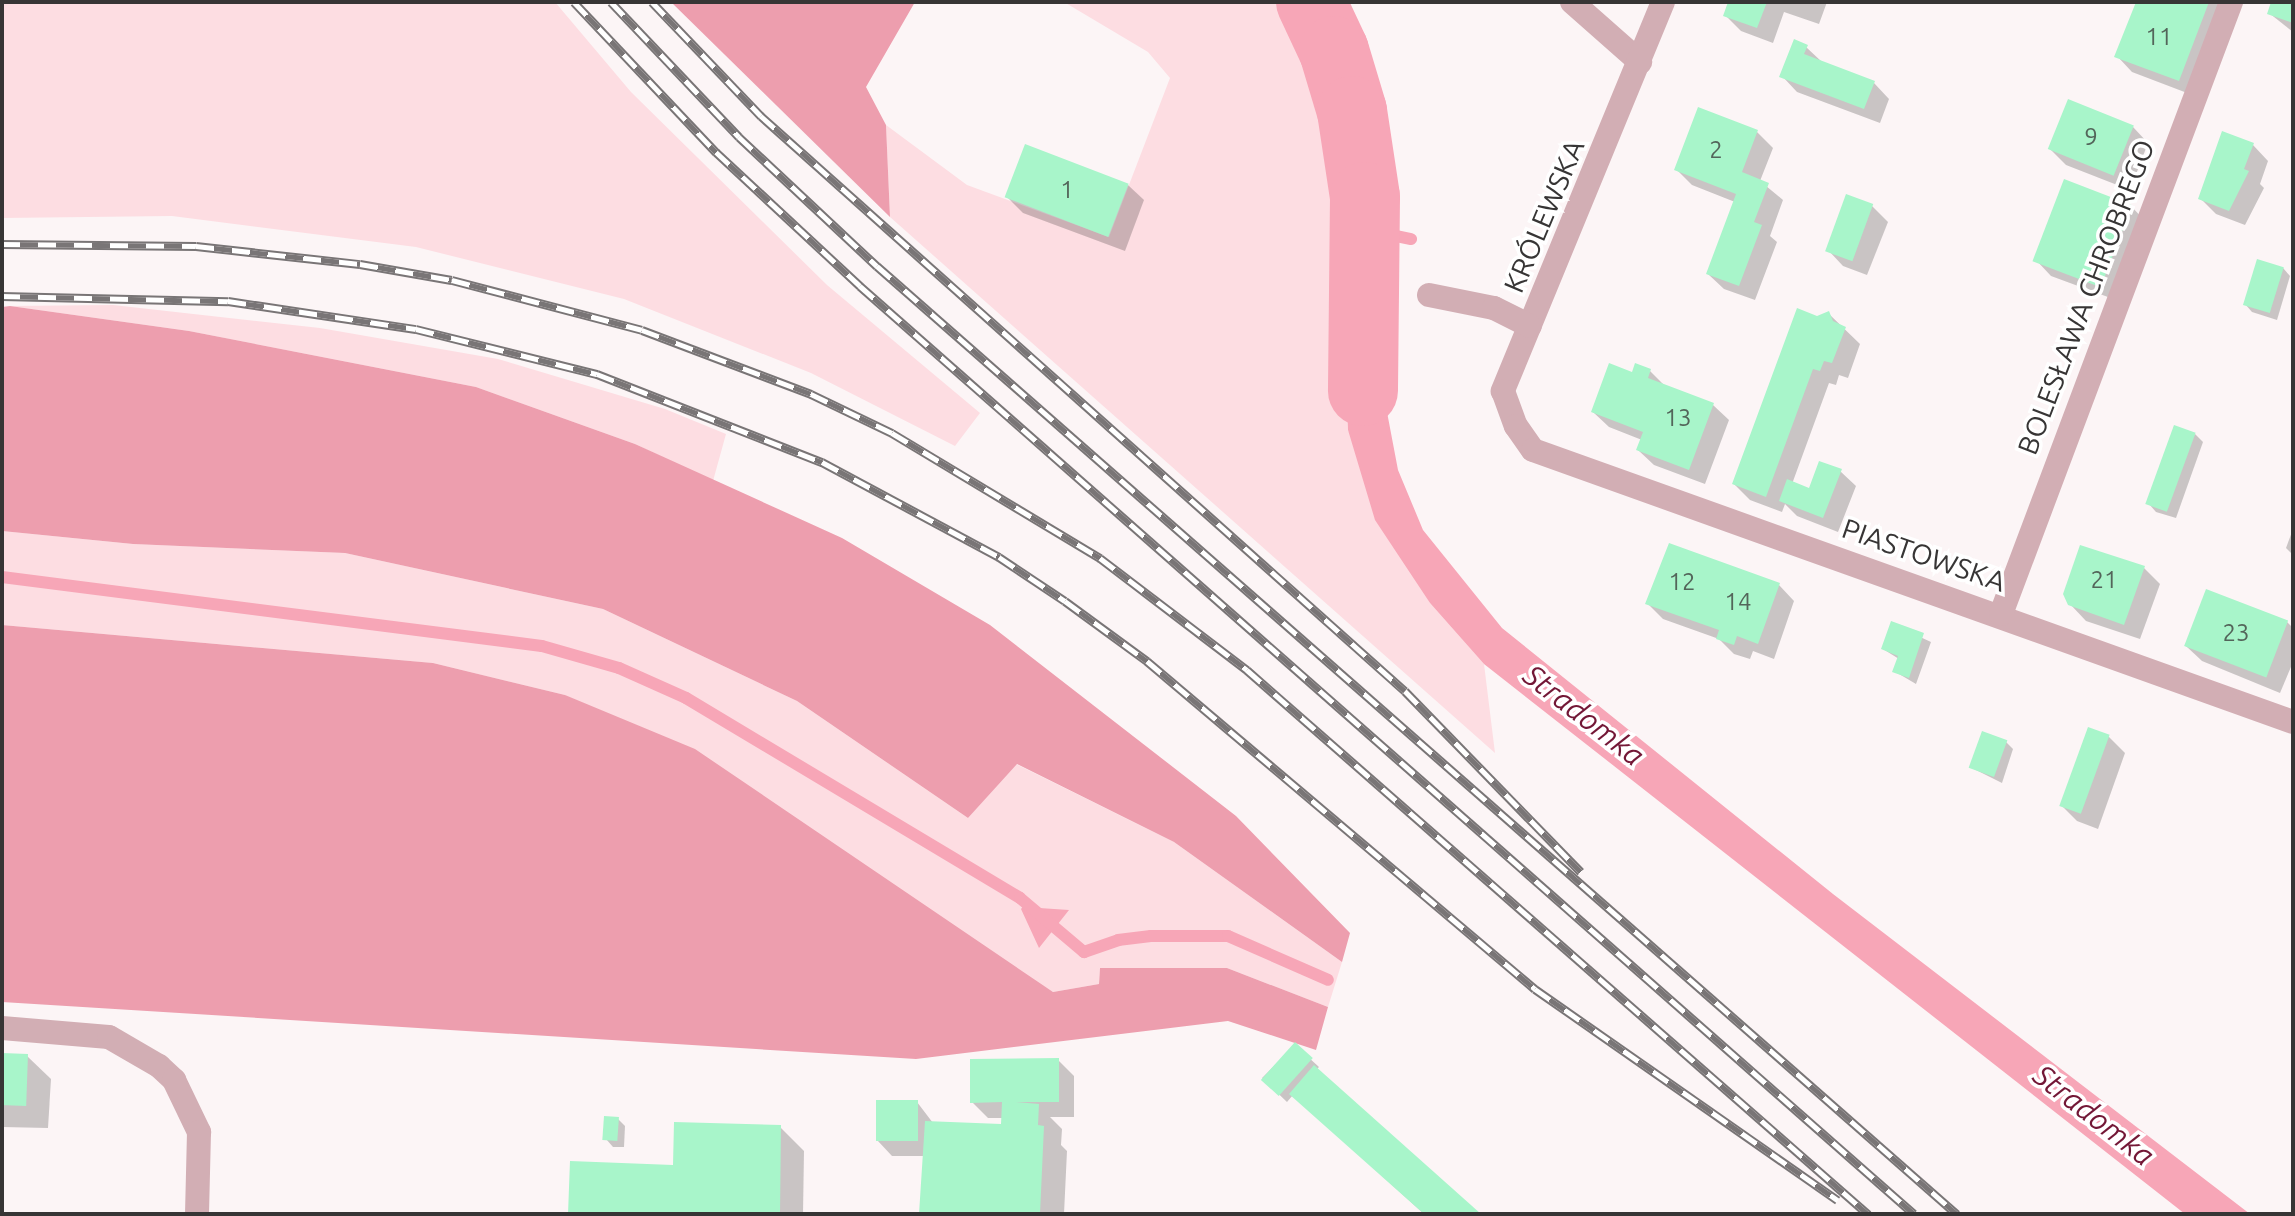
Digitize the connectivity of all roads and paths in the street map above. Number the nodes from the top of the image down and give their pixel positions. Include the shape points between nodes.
1 (1572, 2) edge
2 (1663, 2) edge
3 (2231, 2) edge
4 (1640, 62) junction
5 (1429, 295) dead end
6 (1530, 326) junction
7 (1533, 450) joint
8 (2001, 614) junction
9 (2293, 722) edge
10 (2, 1028) edge
11 (197, 1214) edge

1 - 4 street
2 - 4 street, KRÓLEWSKA
3 - 8 street, BOLESŁAWA CHROBREGO
4 - 6 street, KRÓLEWSKA
5 - 6 street via 1494,308
6 - 7 street, KRÓLEWSKA via 1503,391 1516,426
7 - 8 street, PIASTOWSKA
8 - 9 street, PIASTOWSKA
10 - 11 street via 109,1037 174,1080 199,1132

